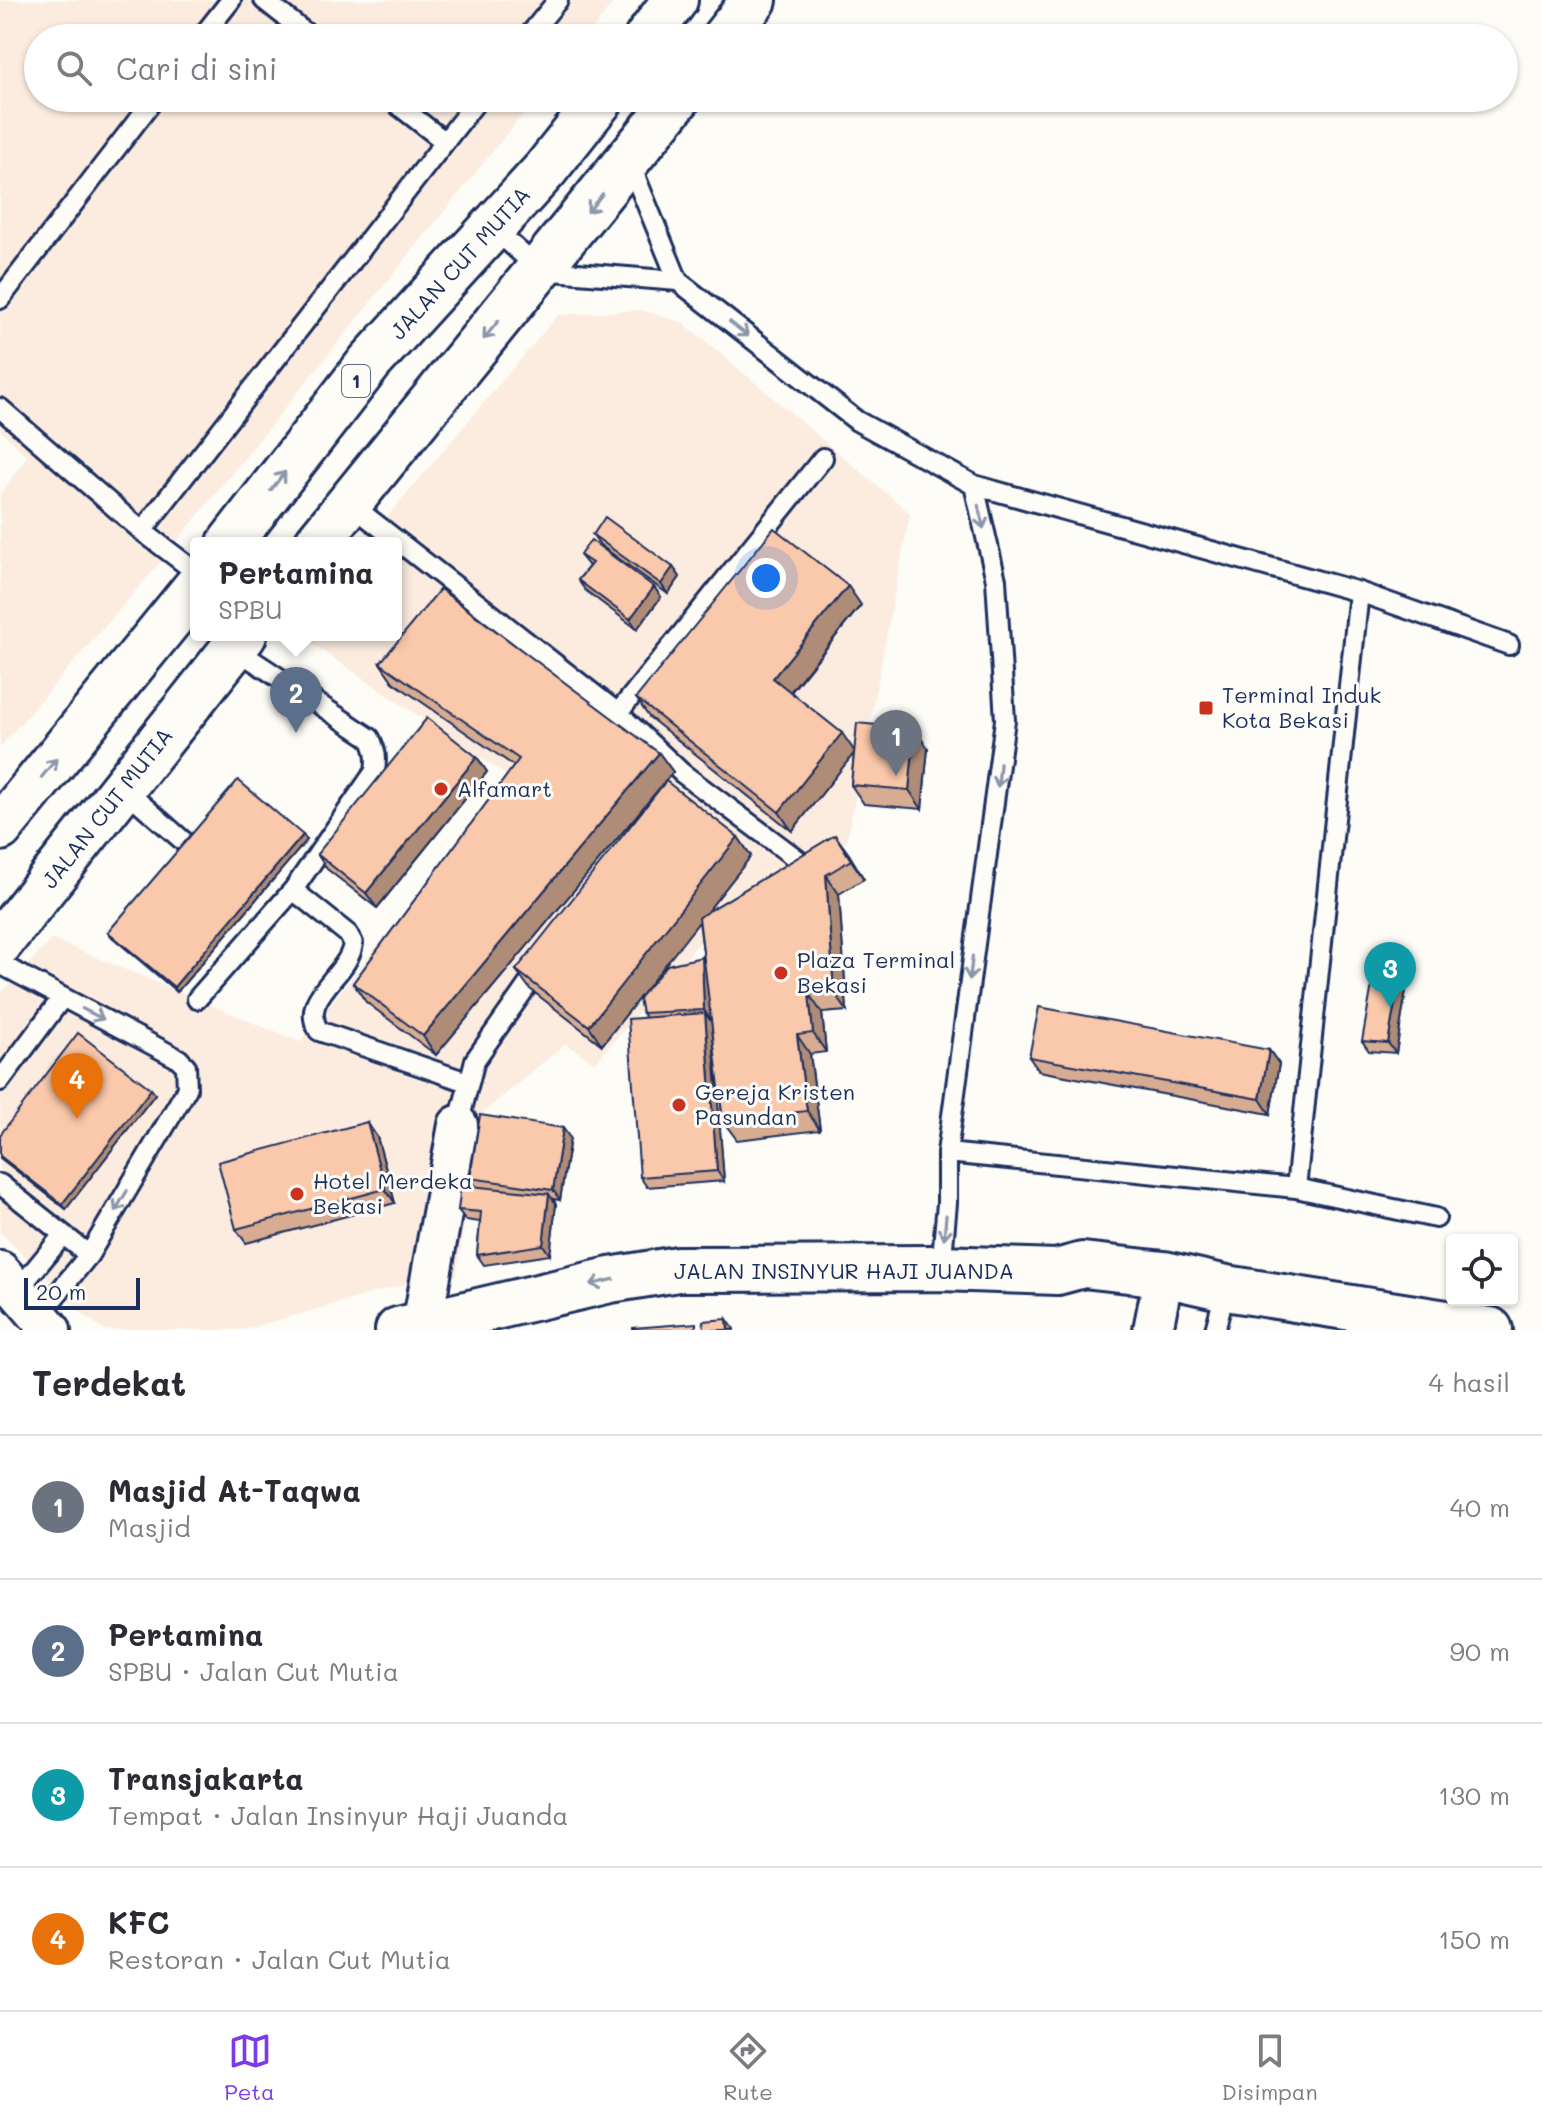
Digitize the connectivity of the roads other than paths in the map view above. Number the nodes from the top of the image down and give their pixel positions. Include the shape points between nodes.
1 (231, 0) edge
2 (264, 0) edge
3 (558, 0) edge
4 (675, 0) edge
5 (754, 0) edge
6 (212, 24) edge
7 (294, 24) edge
8 (538, 24) edge
9 (657, 24) edge
10 (735, 24) edge
11 (144, 112) edge
12 (407, 112) edge
13 (468, 112) edge
14 (591, 112) edge
15 (667, 112) edge
16 (444, 141) junction
17 (629, 161) junction
18 (492, 227) junction
19 (540, 270) junction
20 (678, 281) junction
21 (0, 299) edge
22 (0, 408) edge
23 (823, 458) dead end
24 (974, 485) junction
25 (349, 503) junction
26 (142, 531) junction
27 (235, 537) edge
28 (322, 537) edge
29 (393, 537) edge
30 (402, 544) edge
31 (190, 567) edge
32 (1359, 592) junction
33 (190, 594) edge
34 (155, 636) junction
35 (1509, 645) dead end
36 (229, 654) edge
37 (618, 713) junction
38 (123, 788) junction
39 (0, 828) edge
40 (189, 846) edge
41 (797, 859) edge
42 (293, 890) junction
43 (253, 903) edge
44 (269, 917) junction
45 (0, 943) edge
46 (552, 950) edge
47 (0, 964) edge
48 (62, 998) junction
49 (197, 999) dead end
50 (0, 1081) edge
51 (467, 1082) junction
52 (458, 1125) joint
53 (947, 1153) junction
54 (0, 1184) edge
55 (1296, 1188) junction
56 (1436, 1218) dead end
57 (63, 1235) junction
58 (89, 1255) junction
59 (941, 1268) junction
60 (1159, 1301) edge
61 (27, 1302) edge
62 (1220, 1309) edge
63 (410, 1327) edge
64 (1481, 1329) edge
65 (1328, 1330) edge

1 - 6 lane
2 - 7 lane
3 - 8 lane
4 - 9 main road
5 - 10 main road
11 - 21 lane
12 - 16 lane
13 - 16 lane
14 - 18 main road, JALAN CUT MUTIA / 1
15 - 17 main road
16 - 26 lane
17 -> 19 main road
17 - 20 lane
18 - 19 lane
27 -> 18 main road, JALAN CUT MUTIA / 1 via 370,362
19 - 20 lane
19 -> 25 main road
20 -> 24 lane via 857,421
22 - 26 lane
23 - 37 lane
24 - 32 lane
24 -> 53 lane via 996,580 1005,720
25 - 28 main road
25 - 29 lane
26 - 31 lane
30 - 37 lane
32 - 35 lane
32 - 55 lane
33 - 34 main road
34 - 36 main road
39 -> 34 main road
36 - 38 main road, JALAN CUT MUTIA
36 - 42 lane via 370,738 377,754 375,771
37 - 41 lane via 677,780
38 - 40 lane
38 - 45 main road, JALAN CUT MUTIA
42 - 44 lane
42 - 51 lane via 353,943 315,1003 319,1031
43 - 44 lane
44 - 49 lane
46 - 51 lane via 488,1039
47 - 48 lane
48 - 50 lane
48 -> 58 lane via 186,1066 187,1089
51 - 52 lane
52 - 63 street
53 - 55 lane
53 -> 59 lane
54 - 57 lane
55 - 56 lane
57 - 58 lane
57 - 61 lane
58 - 61 lane
59 - 60 main road, JALAN INSINYUR HAJI JUANDA via 1057,1272 1083,1265
59 -> 63 main road, JALAN INSINYUR HAJI JUANDA via 678,1269
60 - 62 main road, JALAN INSINYUR HAJI JUANDA
62 - 64 main road, JALAN INSINYUR HAJI JUANDA
62 - 65 main road, JALAN INSINYUR HAJI JUANDA

